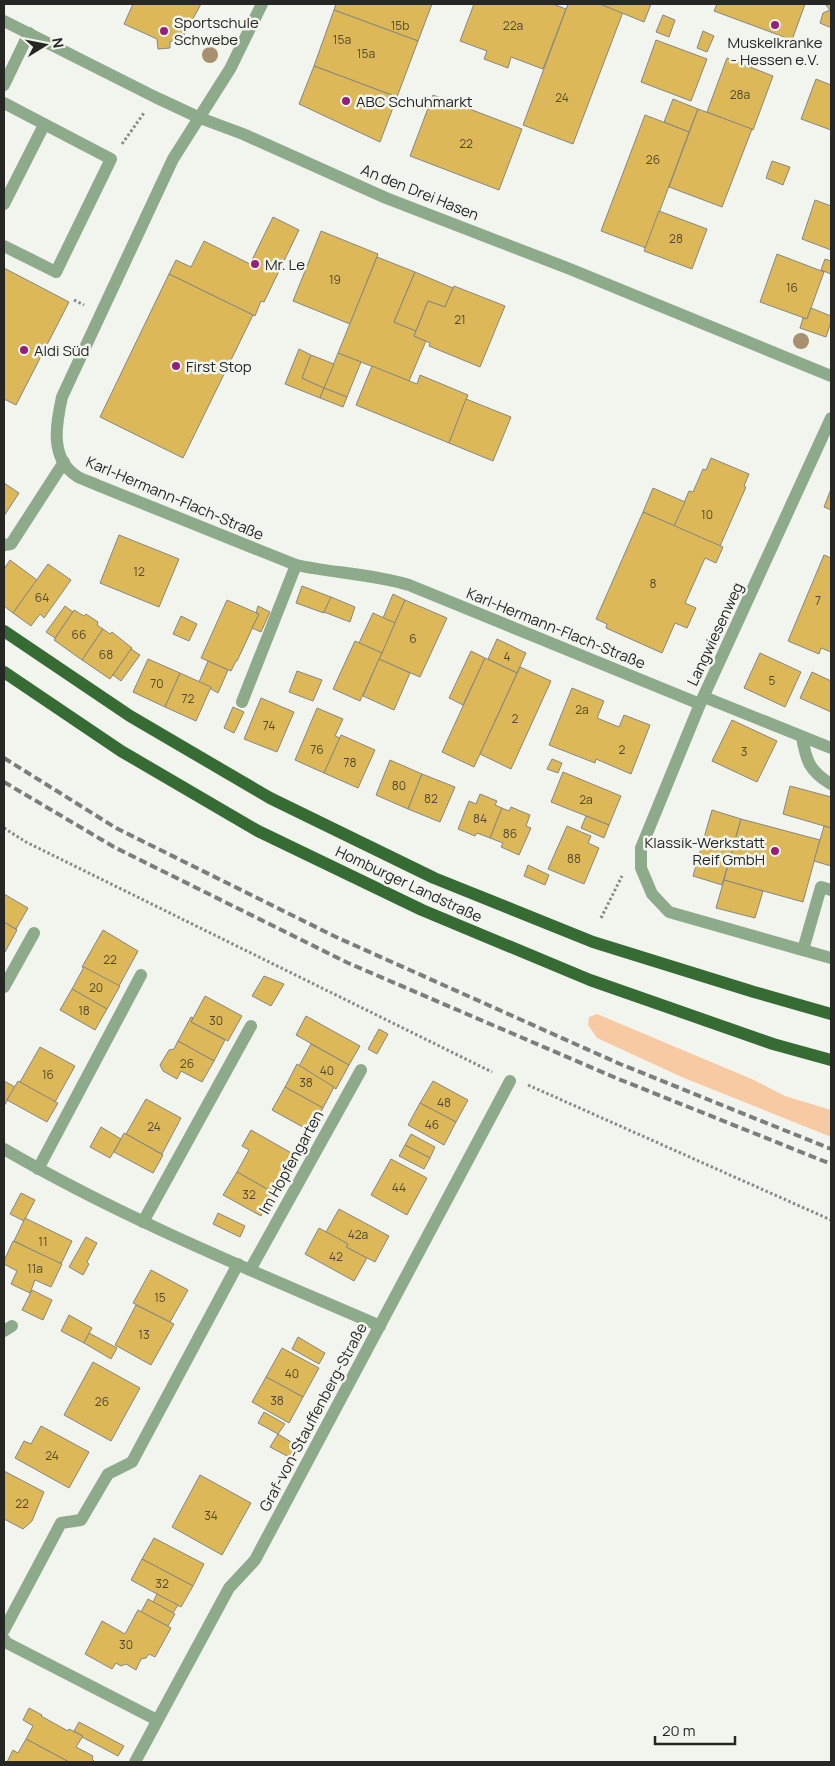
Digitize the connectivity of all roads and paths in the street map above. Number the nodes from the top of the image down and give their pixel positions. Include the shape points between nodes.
1 (262, 4) edge
2 (4, 21) edge
3 (29, 33) junction
4 (4, 86) edge
5 (155, 97) junction
6 (4, 103) edge
7 (200, 118) junction
8 (44, 125) junction
9 (111, 159) junction
10 (4, 204) edge
11 (4, 246) edge
12 (831, 376) edge
13 (831, 418) edge
14 (64, 462) junction
15 (4, 545) edge
16 (296, 565) junction
17 (4, 631) edge
18 (4, 672) edge
19 (702, 701) junction
20 (242, 702) dead end
21 (802, 736) junction
22 (831, 748) edge
23 (831, 784) edge
24 (4, 828) edge
25 (640, 868) junction
26 (831, 890) edge
27 (601, 918) dead end
28 (34, 933) dead end
29 (797, 948) junction
30 (831, 958) edge
31 (141, 976) dead end
32 (4, 987) edge
33 (831, 1014) edge
34 (251, 1026) dead end
35 (831, 1060) edge
36 (361, 1070) dead end
37 (510, 1081) junction
38 (4, 1149) edge
39 (38, 1169) junction
40 (831, 1220) edge
41 (143, 1222) junction
42 (238, 1264) junction
43 (250, 1270) junction
44 (380, 1326) junction
45 (4, 1630) edge
46 (4, 1638) edge
47 (157, 1720) junction
48 (135, 1762) edge

1 - 7 street, Karl-Hermann-Flach-Straße via 230,69
2 - 3 street, An den Drei Hasen
3 - 4 street
3 - 5 street, An den Drei Hasen
5 - 7 street, An den Drei Hasen
5 - 9 path
6 - 8 street
7 - 12 street, An den Drei Hasen via 386,198
7 - 14 street, Karl-Hermann-Flach-Straße via 173,159 62,397 56,422 56,441
8 - 9 street
8 - 10 street
9 - 11 street via 56,272
13 - 19 street, Langwiesenweg
14 - 15 street via 11,544
14 - 16 street, Karl-Hermann-Flach-Straße via 77,476 97,485
16 - 19 street, Karl-Hermann-Flach-Straße via 384,578 409,585
16 - 20 street
17 - 33 main road, Homburger Landstraße via 130,716 270,798 434,878 593,942
18 - 35 main road, Homburger Landstraße via 120,751 258,831 422,910 590,980 773,1044
19 - 21 street, Karl-Hermann-Flach-Straße
19 - 25 street, Langwiesenweg via 649,825 641,848
21 - 22 street, Karl-Hermann-Flach-Straße
21 - 23 street via 806,760 818,777
24 - 37 path via 26,842
25 - 27 path via 625,870
25 - 29 street via 652,894 668,912
26 - 29 street via 821,887
28 - 32 street
29 - 30 street
31 - 39 street
34 - 41 street
36 - 43 street, Im Hopfengarten
37 - 40 path via 526,1084
37 - 44 street, Graf-von-Stauffenberg-Straße
38 - 39 street
39 - 41 street
41 - 42 street
42 - 43 street
42 - 45 street via 132,1462 108,1474 81,1520 61,1523
43 - 44 street
44 - 47 street, Graf-von-Stauffenberg-Straße via 255,1560 230,1588
46 - 47 street via 7,1643
47 - 48 street, Graf-von-Stauffenberg-Straße

